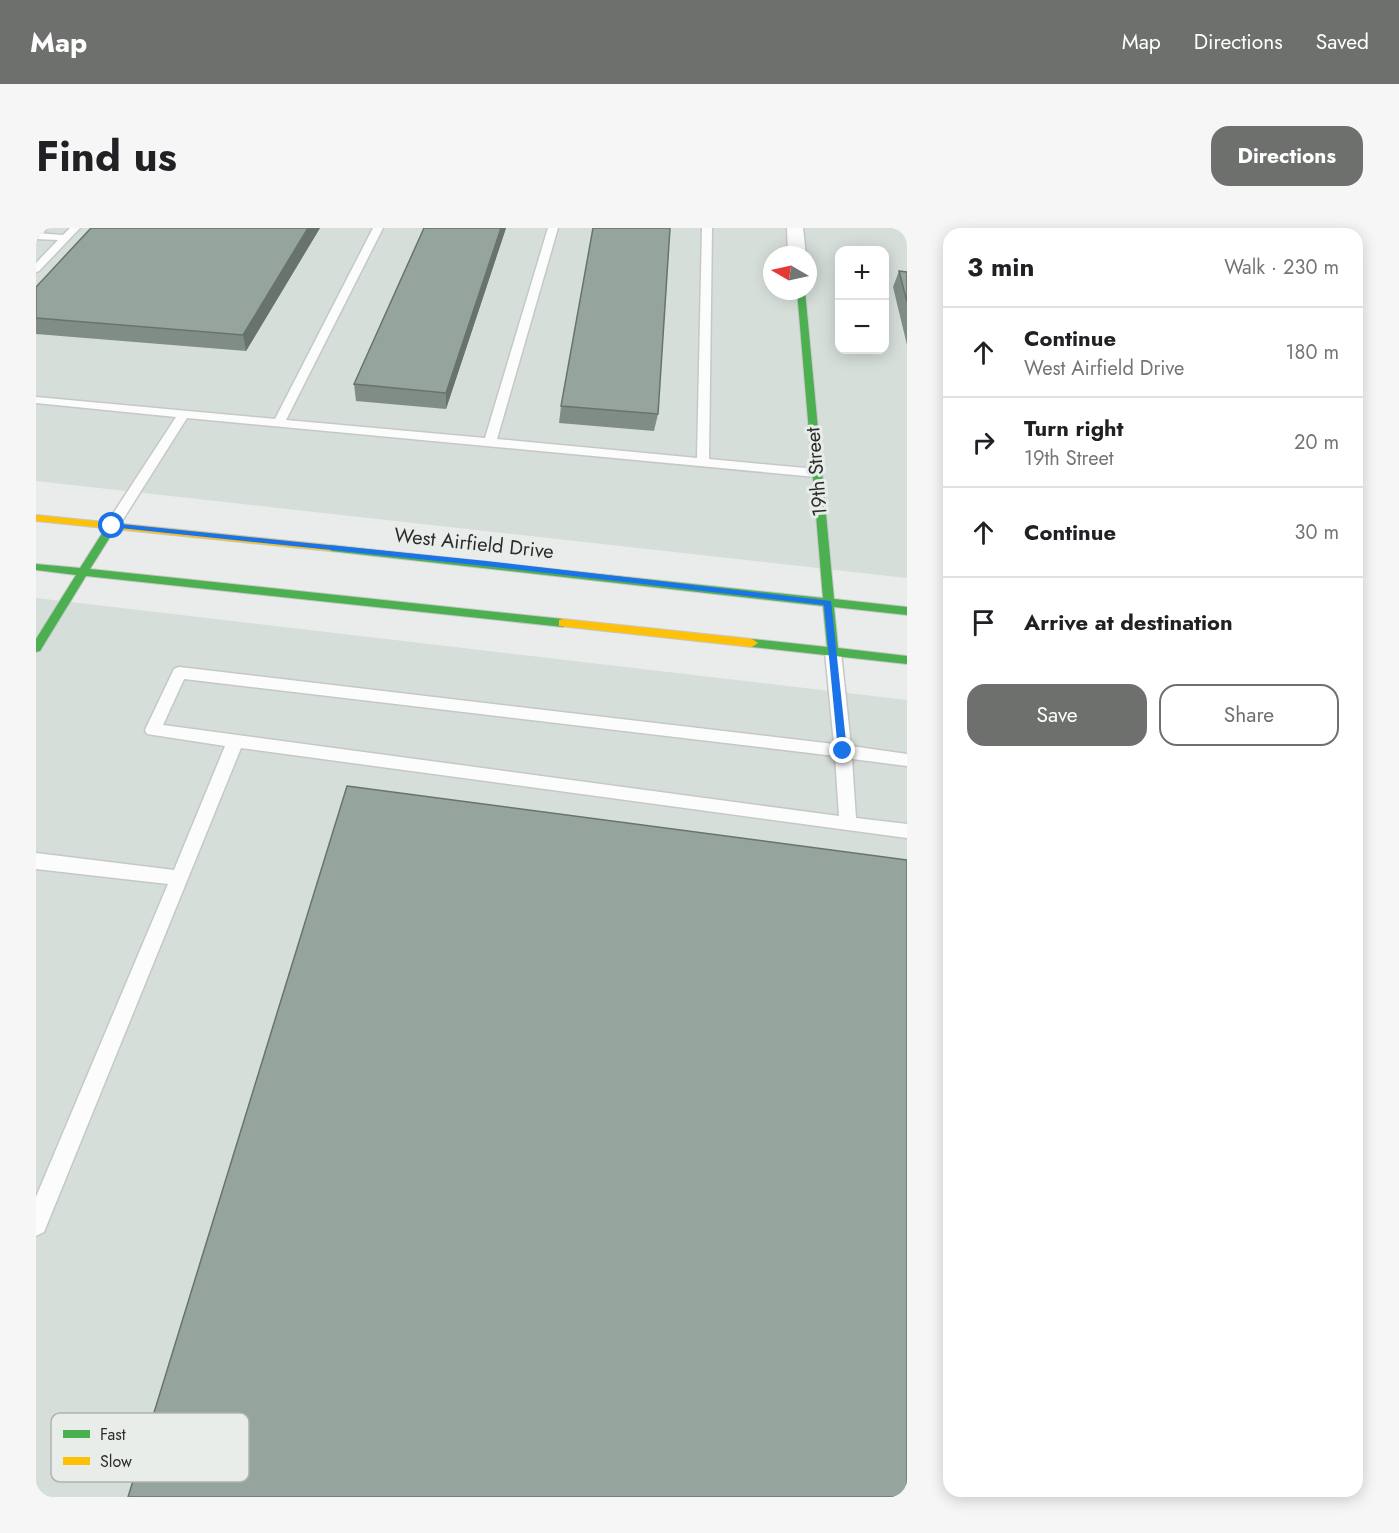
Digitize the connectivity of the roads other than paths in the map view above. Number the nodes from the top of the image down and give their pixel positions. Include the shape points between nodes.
1 (75, 228) edge
2 (378, 228) edge
3 (553, 228) edge
4 (707, 228) edge
5 (795, 228) edge
6 (36, 236) edge
7 (66, 238) junction
8 (797, 246) edge
9 (36, 270) edge
10 (802, 300) edge
11 (36, 400) edge
12 (183, 415) junction
13 (279, 422) junction
14 (490, 442) junction
15 (703, 462) junction
16 (816, 473) junction
17 (36, 518) edge
18 (112, 526) junction
19 (36, 567) edge
20 (82, 573) junction
21 (828, 603) junction
22 (907, 611) edge
23 (36, 648) edge
24 (833, 652) junction
25 (907, 660) edge
26 (235, 742) junction
27 (843, 751) junction
28 (907, 760) edge
29 (849, 824) junction
30 (907, 831) edge
31 (36, 861) edge
32 (180, 878) junction
33 (36, 1224) edge

1 - 7 lane
2 - 13 lane
3 - 14 lane
4 - 15 lane
5 - 8 street
6 - 7 lane
7 - 9 lane
10 - 16 street, 19th Street
11 - 12 lane
12 - 13 lane
12 - 18 lane
13 - 14 lane
14 - 15 lane
15 - 16 lane
16 - 21 street, 19th Street
17 - 18 street, West Airfield Drive
18 - 20 street
18 - 21 street, West Airfield Drive
19 - 20 street
20 - 23 street
20 - 24 street
21 - 22 street, West Airfield Drive
21 - 24 street, 19th Street
24 - 25 street
24 - 27 lane
26 - 27 lane via 153,730 179,673
26 - 29 lane
26 - 32 lane
27 - 28 lane
27 - 29 lane
29 - 30 lane
31 - 32 lane
32 - 33 lane

